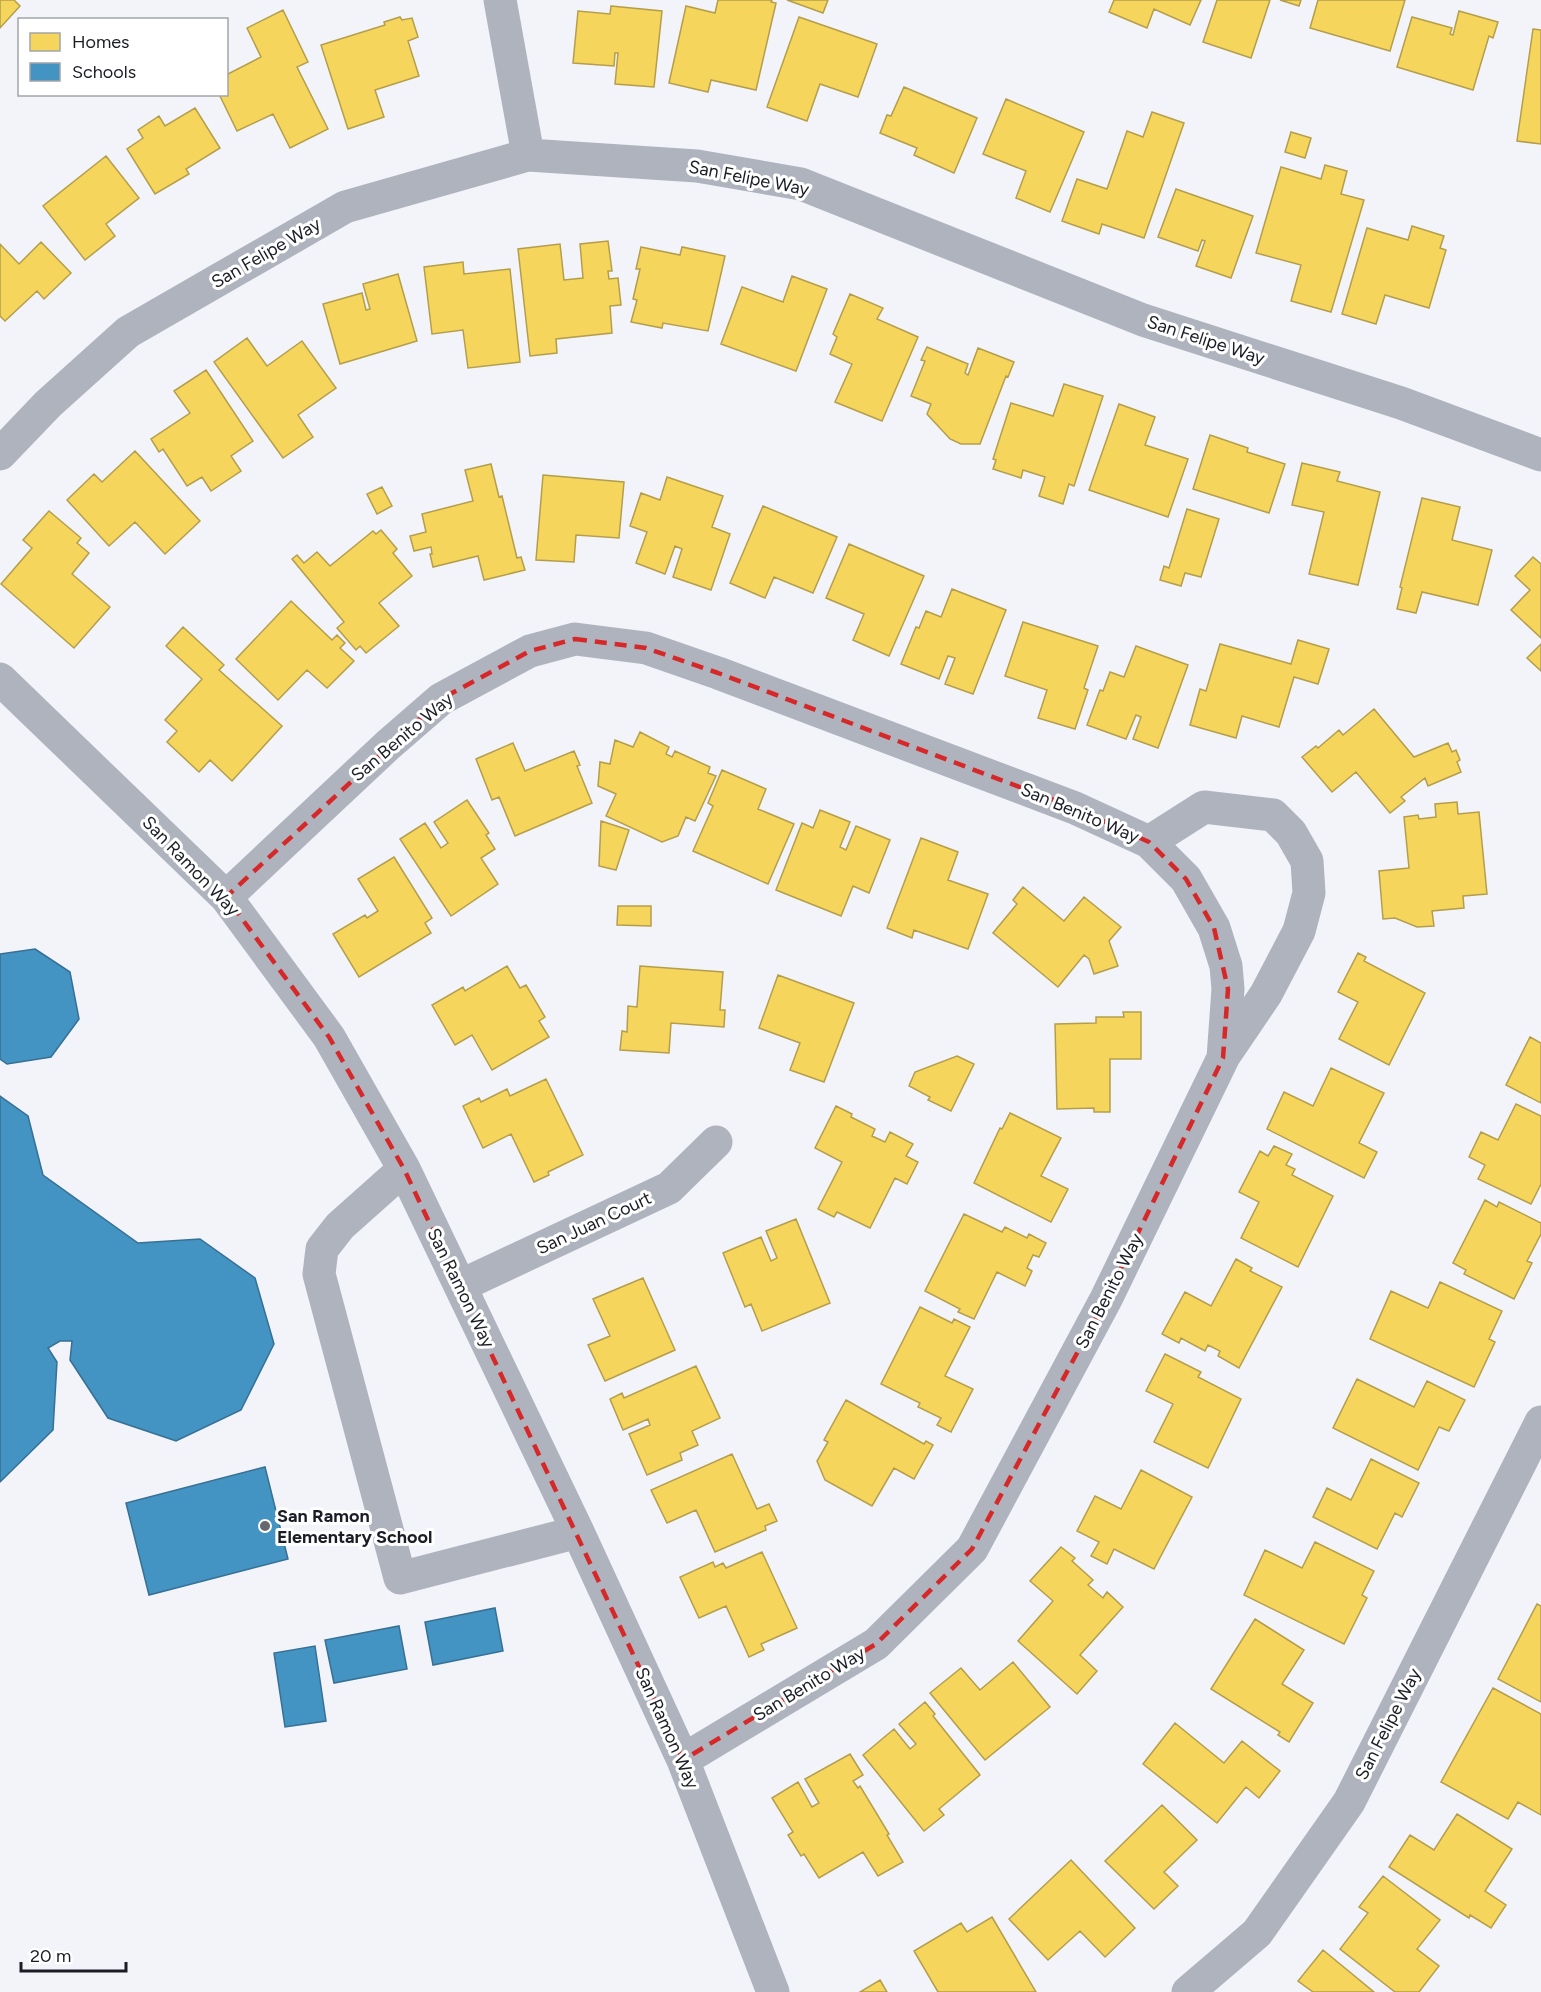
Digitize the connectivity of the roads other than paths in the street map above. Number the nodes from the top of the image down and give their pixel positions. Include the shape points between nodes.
1 (500, 0) edge
2 (528, 155) junction
3 (0, 454) edge
4 (1541, 455) edge
5 (0, 679) edge
6 (1149, 842) junction
7 (226, 897) junction
8 (1223, 1058) junction
9 (716, 1142) dead end
10 (404, 1169) junction
11 (460, 1286) junction
12 (1541, 1422) edge
13 (578, 1532) junction
14 (683, 1760) junction
15 (774, 1992) edge
16 (1188, 1992) edge

1 - 2 street
2 - 3 street, San Felipe Way via 345,207 128,332 48,404
2 - 4 street, San Felipe Way via 698,166 801,184 1143,320 1401,403
5 - 7 street, San Ramon Way
6 - 7 street, San Benito Way via 1075,808 718,673 646,648 575,639 530,651 441,699
6 - 8 street, San Benito Way via 1186,879 1214,928 1226,966 1228,989
6 - 8 street via 1204,807 1273,815 1291,833 1307,861 1309,893 1299,931 1266,994
7 - 10 street, San Ramon Way via 329,1037
8 - 14 street, San Benito Way via 1106,1299 972,1549 876,1644
9 - 11 street, San Juan Court via 669,1188
10 - 11 street, San Ramon Way
10 - 13 street via 340,1226 322,1250 319,1274 400,1578
11 - 13 street, San Ramon Way
12 - 16 street, San Felipe Way via 1349,1802 1257,1933
13 - 14 street, San Ramon Way
14 - 15 street, San Ramon Way

